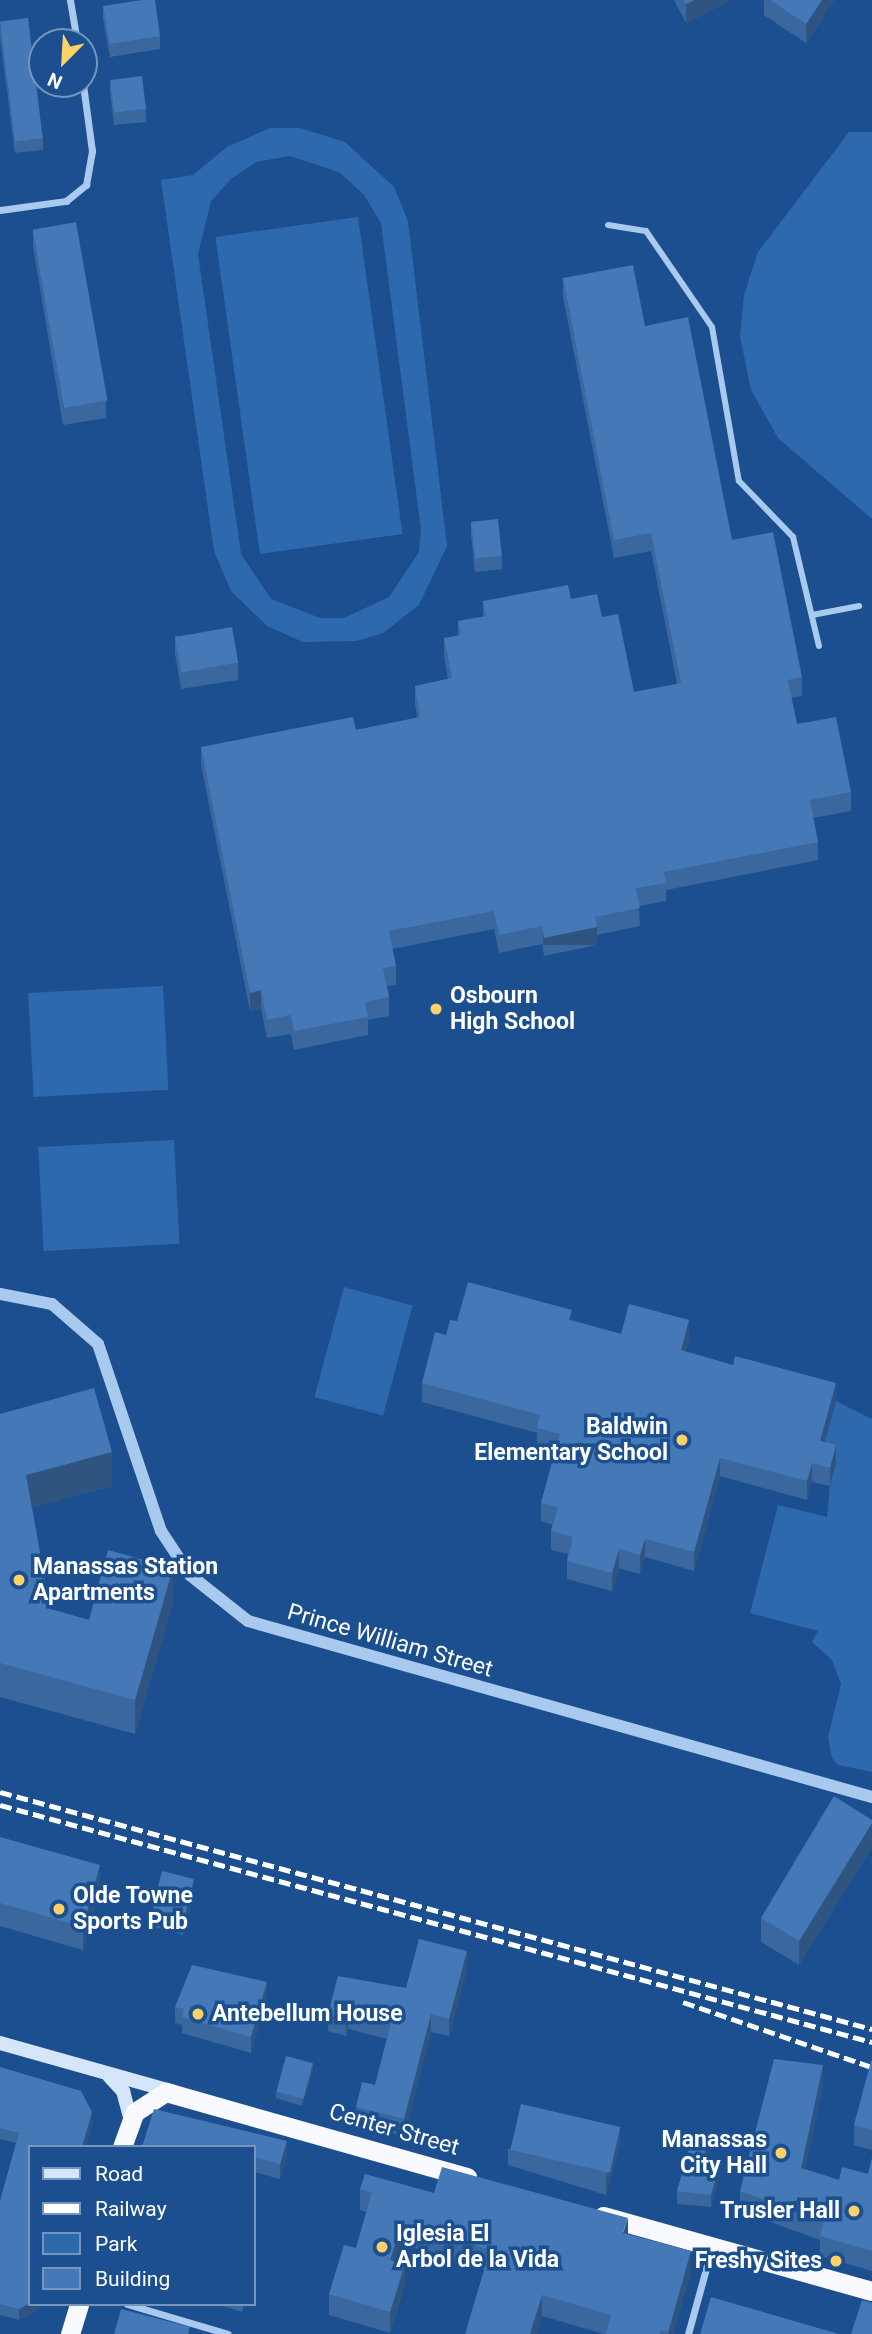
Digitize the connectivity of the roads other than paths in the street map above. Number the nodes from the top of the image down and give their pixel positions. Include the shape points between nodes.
1 (71, 0) edge
2 (74, 28) edge
3 (85, 98) edge
4 (0, 210) edge
5 (608, 225) dead end
6 (859, 606) dead end
7 (812, 615) junction
8 (819, 646) dead end
9 (0, 1294) edge
10 (872, 1797) edge
11 (0, 2043) edge
12 (106, 2073) junction
13 (179, 2094) junction
14 (131, 2120) junction
15 (123, 2145) edge
16 (493, 2185) edge
17 (586, 2211) edge
18 (713, 2246) junction
19 (872, 2291) edge
20 (78, 2306) edge
21 (134, 2306) edge
22 (70, 2334) edge
23 (228, 2334) edge
24 (688, 2334) edge

1 - 2 street
3 - 4 street via 91,173 78,195
5 - 7 street via 646,231 712,327 739,481 793,537
6 - 7 street
7 - 8 street
9 - 10 street, Prince William Street via 37,1297 70,1317 106,1357 166,1542 190,1575 248,1621
11 - 12 main road, Center Street
12 - 13 main road, Center Street
12 - 14 main road via 123,2091
13 - 14 highway via 156,2096
13 - 16 highway, Center Street
14 - 15 highway
17 - 18 highway
18 - 19 highway
18 - 24 street
20 - 22 highway
21 - 23 street

